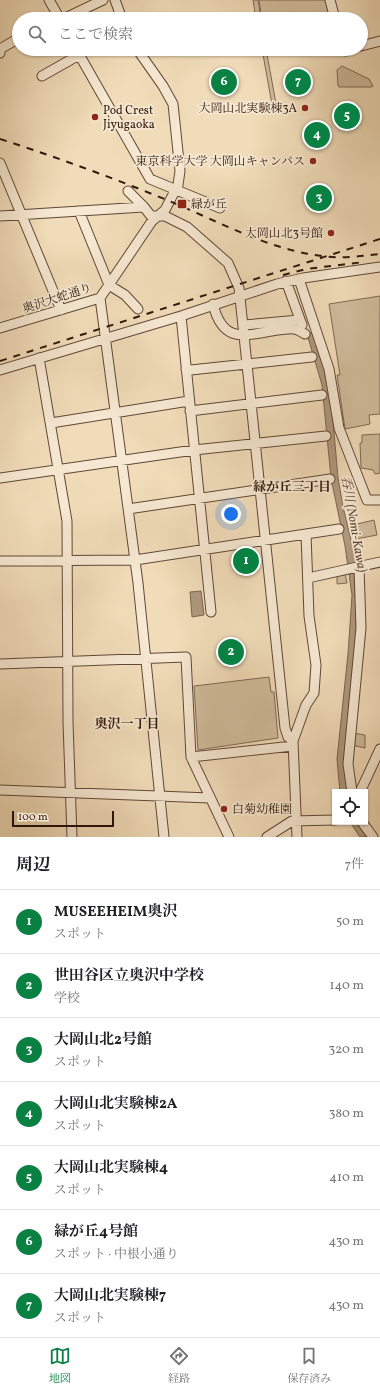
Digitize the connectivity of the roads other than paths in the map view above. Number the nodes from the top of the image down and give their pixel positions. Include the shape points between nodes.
1 (49, 0) edge
2 (103, 0) edge
3 (114, 0) edge
4 (330, 0) edge
5 (56, 12) edge
6 (78, 12) edge
7 (119, 12) edge
8 (333, 12) edge
9 (380, 41) edge
10 (12, 42) edge
11 (368, 44) edge
12 (0, 53) edge
13 (72, 56) edge
14 (80, 56) edge
15 (142, 56) edge
16 (42, 76) dead end
17 (0, 163) edge
18 (128, 191) dead end
19 (175, 191) junction
20 (144, 207) junction
21 (220, 208) dead end
22 (79, 211) junction
23 (22, 215) junction
24 (0, 216) edge
25 (156, 218) junction
26 (380, 267) edge
27 (299, 279) junction
28 (286, 281) junction
29 (109, 285) junction
30 (241, 296) junction
31 (100, 298) junction
32 (213, 304) junction
33 (138, 309) dead end
34 (61, 310) junction
35 (181, 316) junction
36 (299, 320) junction
37 (0, 328) edge
38 (244, 330) junction
39 (105, 337) junction
40 (312, 357) dead end
41 (39, 358) junction
42 (248, 365) junction
43 (186, 368) junction
44 (0, 370) edge
45 (322, 395) dead end
46 (189, 401) junction
47 (252, 404) junction
48 (190, 411) junction
49 (115, 412) junction
50 (51, 423) junction
51 (326, 436) dead end
52 (256, 443) junction
53 (194, 450) junction
54 (122, 460) junction
55 (58, 469) junction
56 (0, 478) edge
57 (330, 479) dead end
58 (260, 489) junction
59 (199, 497) junction
60 (380, 500) edge
61 (128, 509) junction
62 (339, 529) dead end
63 (306, 534) junction
64 (266, 540) junction
65 (204, 550) junction
66 (135, 560) junction
67 (0, 561) edge
68 (68, 561) junction
69 (380, 562) edge
70 (359, 567) junction
71 (308, 578) junction
72 (211, 612) dead end
73 (146, 658) junction
74 (68, 661) junction
75 (0, 664) edge
76 (293, 743) junction
77 (380, 749) edge
78 (191, 757) junction
79 (352, 789) edge
80 (361, 789) edge
81 (0, 790) edge
82 (69, 792) junction
83 (160, 796) junction
84 (210, 798) junction
85 (332, 820) edge
86 (296, 821) junction
87 (364, 825) edge
88 (72, 837) edge
89 (164, 837) edge
90 (229, 837) edge
91 (267, 837) edge
92 (297, 837) edge
93 (373, 837) edge

1 - 5 street
2 - 6 street
3 - 7 street
4 - 8 street
9 - 11 street
10 - 12 street via 0,49
13 - 16 street
14 - 19 street via 150,179
15 - 19 street, 奥沢大蛇通り via 163,86 173,106 180,171
17 - 23 street
18 - 20 street
19 - 21 street
19 - 25 street, 奥沢大蛇通り via 165,210
20 - 22 street
20 - 25 street
22 - 23 street
22 - 29 street
23 - 24 street
23 - 34 street
25 - 29 street, 奥沢大蛇通り
25 - 30 street via 165,216 187,227 228,263
26 - 27 street
27 - 28 street
27 - 60 street via 329,369 339,428 367,500
28 - 30 street
28 - 36 street
29 - 31 street, 奥沢大蛇通り
29 - 33 street via 125,295
30 - 32 street
30 - 38 street
31 - 34 street, 奥沢大蛇通り
31 - 39 street
32 - 35 street
32 - 38 street via 223,329 232,334
34 - 37 street, 奥沢大蛇通り
35 - 39 street
35 - 43 street
36 - 38 street
36 - 38 street via 305,334 294,328
38 - 42 street
39 - 41 street
39 - 49 street
40 - 42 street
41 - 44 street
41 - 50 street
42 - 43 street via 191,370
42 - 47 street
43 - 46 street
45 - 47 street
46 - 48 street
46 - 49 street
47 - 48 street
47 - 52 street
48 - 53 street
49 - 50 street
49 - 54 street
50 - 55 street
51 - 52 street
52 - 53 street
52 - 58 street
53 - 54 street
53 - 59 street
54 - 55 street
54 - 61 street
55 - 56 street
55 - 68 street via 67,521
57 - 58 street
58 - 59 street
58 - 64 street
59 - 61 street
59 - 65 street
61 - 66 street
62 - 63 street
63 - 64 street
63 - 71 street
64 - 65 street
64 - 76 street via 285,728
65 - 66 street
65 - 72 street
66 - 68 street
66 - 73 street
67 - 68 street
68 - 74 street
69 - 70 street
70 - 71 street
70 - 79 street via 359,648 348,764
71 - 76 street via 309,616 316,665 314,693 306,705
73 - 74 street
73 - 78 street via 186,657
73 - 83 street
74 - 75 street
74 - 82 street
76 - 78 street
76 - 86 street
77 - 80 street
78 - 84 street
81 - 82 street
82 - 83 street
82 - 88 street
83 - 84 street
83 - 89 street
84 - 90 street
85 - 86 street
86 - 91 street
86 - 92 street
87 - 93 street

